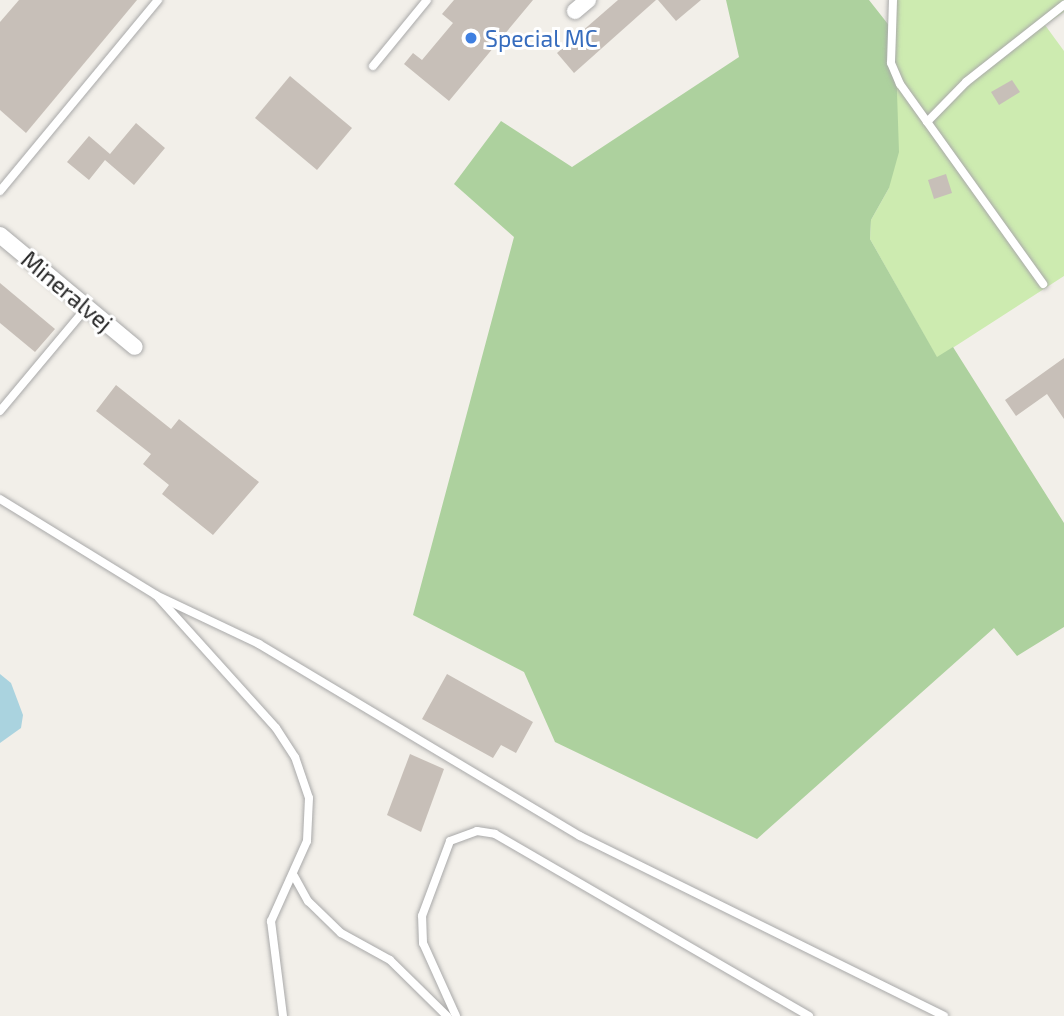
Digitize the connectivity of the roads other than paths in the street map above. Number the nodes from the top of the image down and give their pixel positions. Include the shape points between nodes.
1 (158, 0) edge
2 (427, 0) edge
3 (588, 0) edge
4 (893, 0) edge
5 (1064, 5) edge
6 (575, 11) dead end
7 (373, 66) dead end
8 (928, 122) junction
9 (0, 191) edge
10 (0, 235) edge
11 (1042, 284) dead end
12 (87, 307) junction
13 (135, 347) dead end
14 (0, 411) edge
15 (0, 499) edge
16 (156, 595) junction
17 (293, 876) junction
18 (283, 1016) edge
19 (447, 1016) edge
20 (456, 1016) edge
21 (809, 1016) edge
22 (944, 1016) edge

1 - 9 lane
2 - 7 lane
3 - 6 street
4 - 8 lane via 891,63
5 - 8 lane via 966,82
8 - 11 lane
10 - 12 street, Mineralvej
12 - 13 street, Mineralvej
12 - 14 lane
15 - 16 lane
16 - 17 lane via 295,757 309,798 307,841
16 - 22 lane via 260,645 580,835
17 - 18 lane via 271,921
17 - 19 lane via 308,901 341,933 390,960
20 - 21 lane via 424,943 422,916 450,841 477,831 495,834

